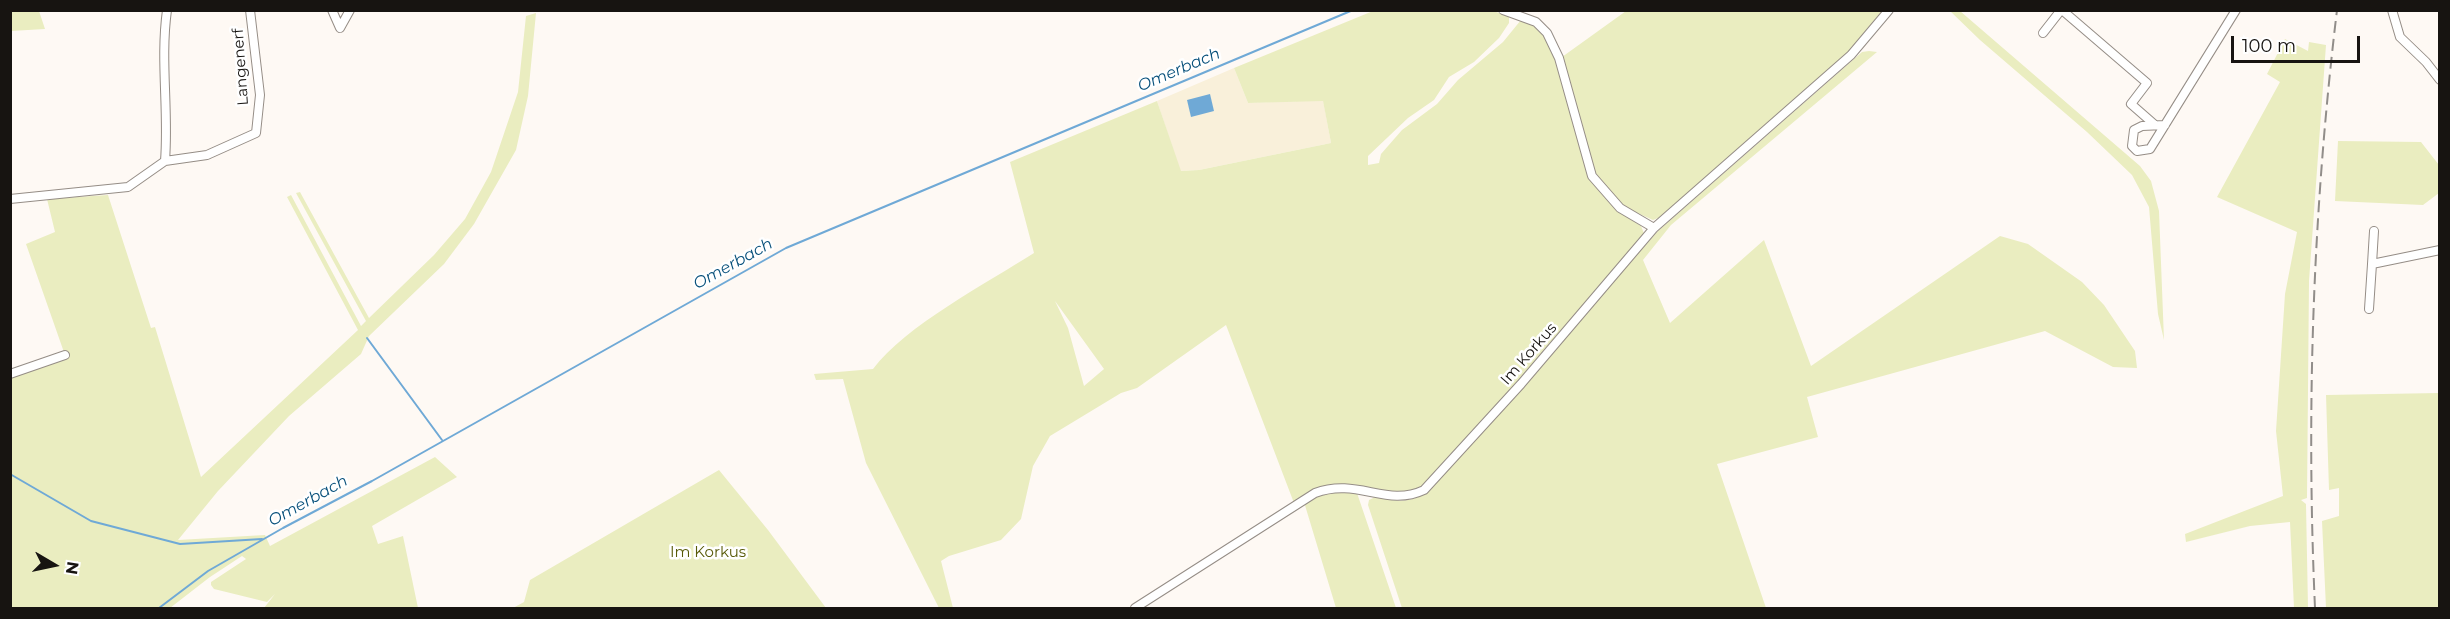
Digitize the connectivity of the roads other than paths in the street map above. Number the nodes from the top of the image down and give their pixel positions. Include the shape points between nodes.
1 (167, 10) edge
2 (250, 10) edge
3 (332, 10) edge
4 (350, 10) edge
5 (1503, 10) edge
6 (1889, 10) edge
7 (2062, 10) edge
8 (2236, 10) edge
9 (2392, 10) edge
10 (2043, 33) dead end
11 (2439, 80) edge
12 (2155, 125) junction
13 (2164, 125) junction
14 (165, 161) junction
15 (10, 199) edge
16 (1654, 228) junction
17 (2374, 231) dead end
18 (2439, 250) edge
19 (2372, 264) junction
20 (2369, 309) dead end
21 (65, 355) dead end
22 (10, 374) edge
23 (1135, 609) edge

1 - 14 street via 162,69
2 - 14 street, Langenerf via 260,95 256,133 207,155
3 - 4 street via 340,28
5 - 16 street via 1536,22 1547,33 1559,58 1592,176 1620,208
6 - 16 street, Im Korkus via 1851,55
7 - 10 street
7 - 12 street via 2147,83 2131,104
8 - 13 street
9 - 11 street via 2400,37
12 - 13 street
12 - 13 street via 2134,130 2131,140 2137,151 2150,149
14 - 15 street via 129,187
16 - 23 street, Im Korkus via 1424,490 1400,496 1343,486 1315,493
17 - 19 street
18 - 19 street
19 - 20 street
21 - 22 street

